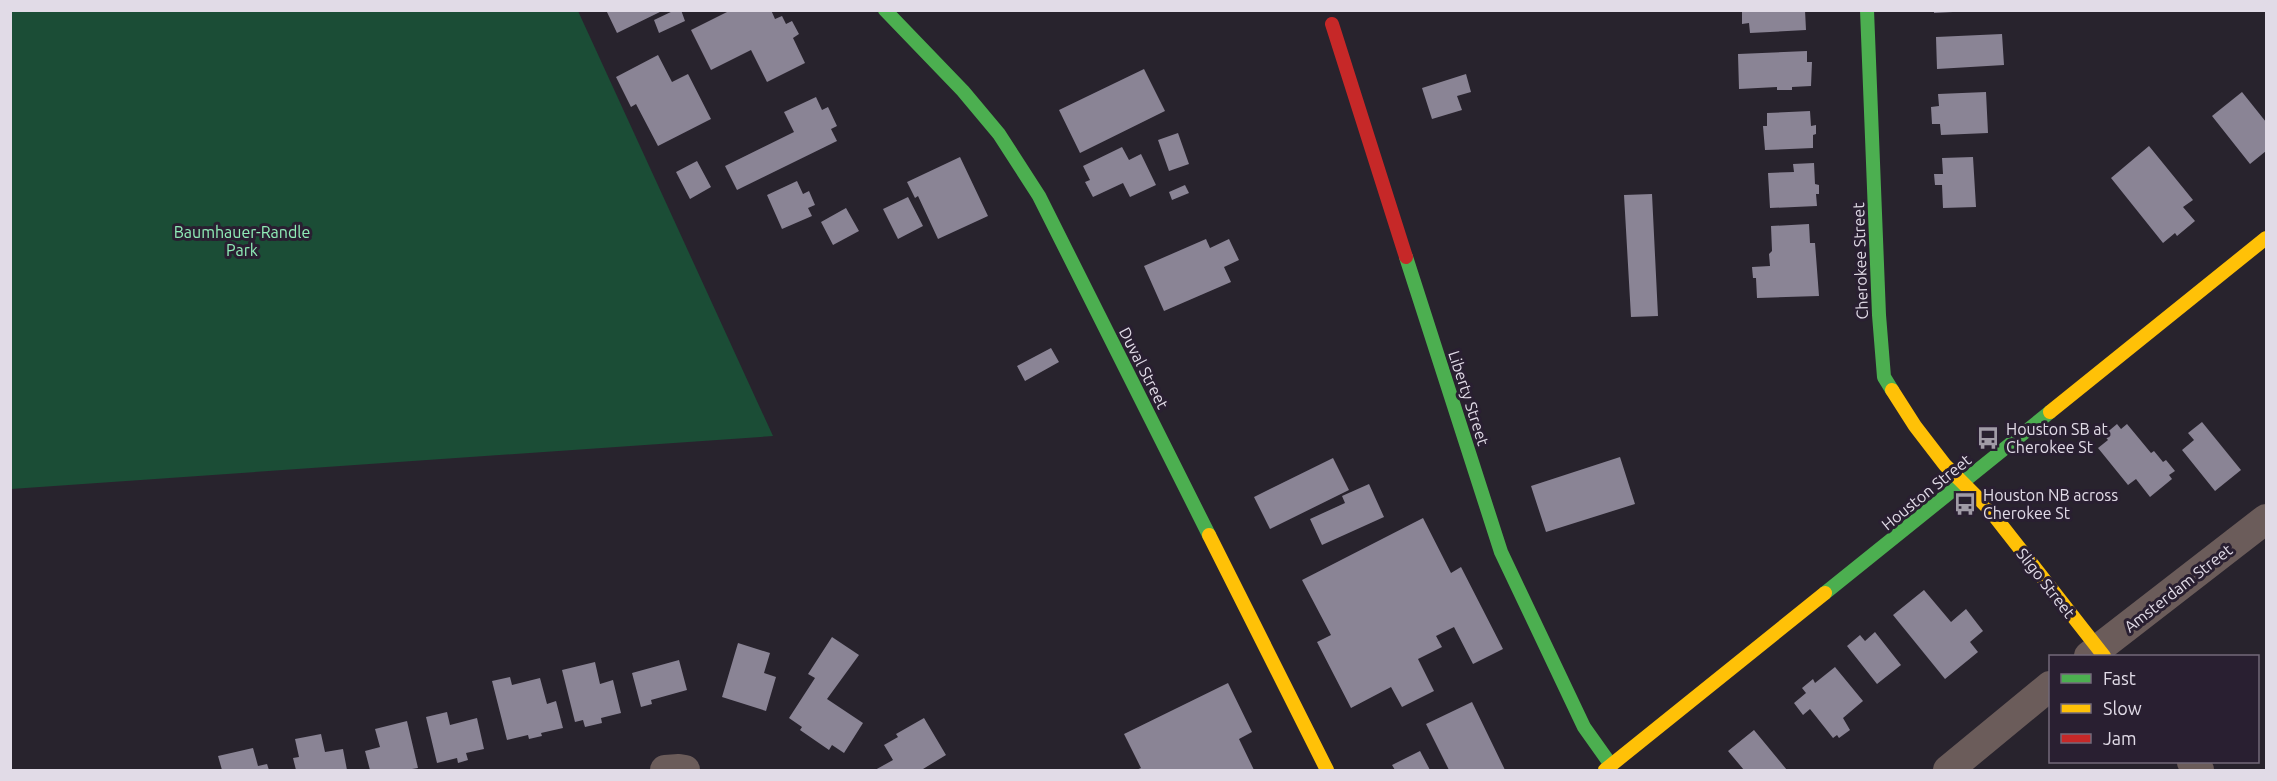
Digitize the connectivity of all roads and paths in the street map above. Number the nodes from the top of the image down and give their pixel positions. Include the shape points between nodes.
1 (885, 10) edge
2 (1867, 10) edge
3 (1332, 24) dead end
4 (2266, 238) edge
5 (1962, 484) junction
6 (2266, 519) edge
7 (2097, 654) edge
8 (2049, 687) edge
9 (1608, 768) edge
10 (665, 771) edge
11 (685, 771) edge
12 (1327, 771) edge
13 (1948, 771) edge

1 - 12 street, Duval Street via 992,125 1040,196
2 - 5 street, Cherokee Street via 1884,377 1915,426
3 - 9 street, Liberty Street via 1501,552 1584,727
4 - 5 street, Houston Street
5 - 7 street, Sligo Street via 1988,508
5 - 9 street, Houston Street
6 - 7 street, Amsterdam Street
8 - 13 street
10 - 11 street

